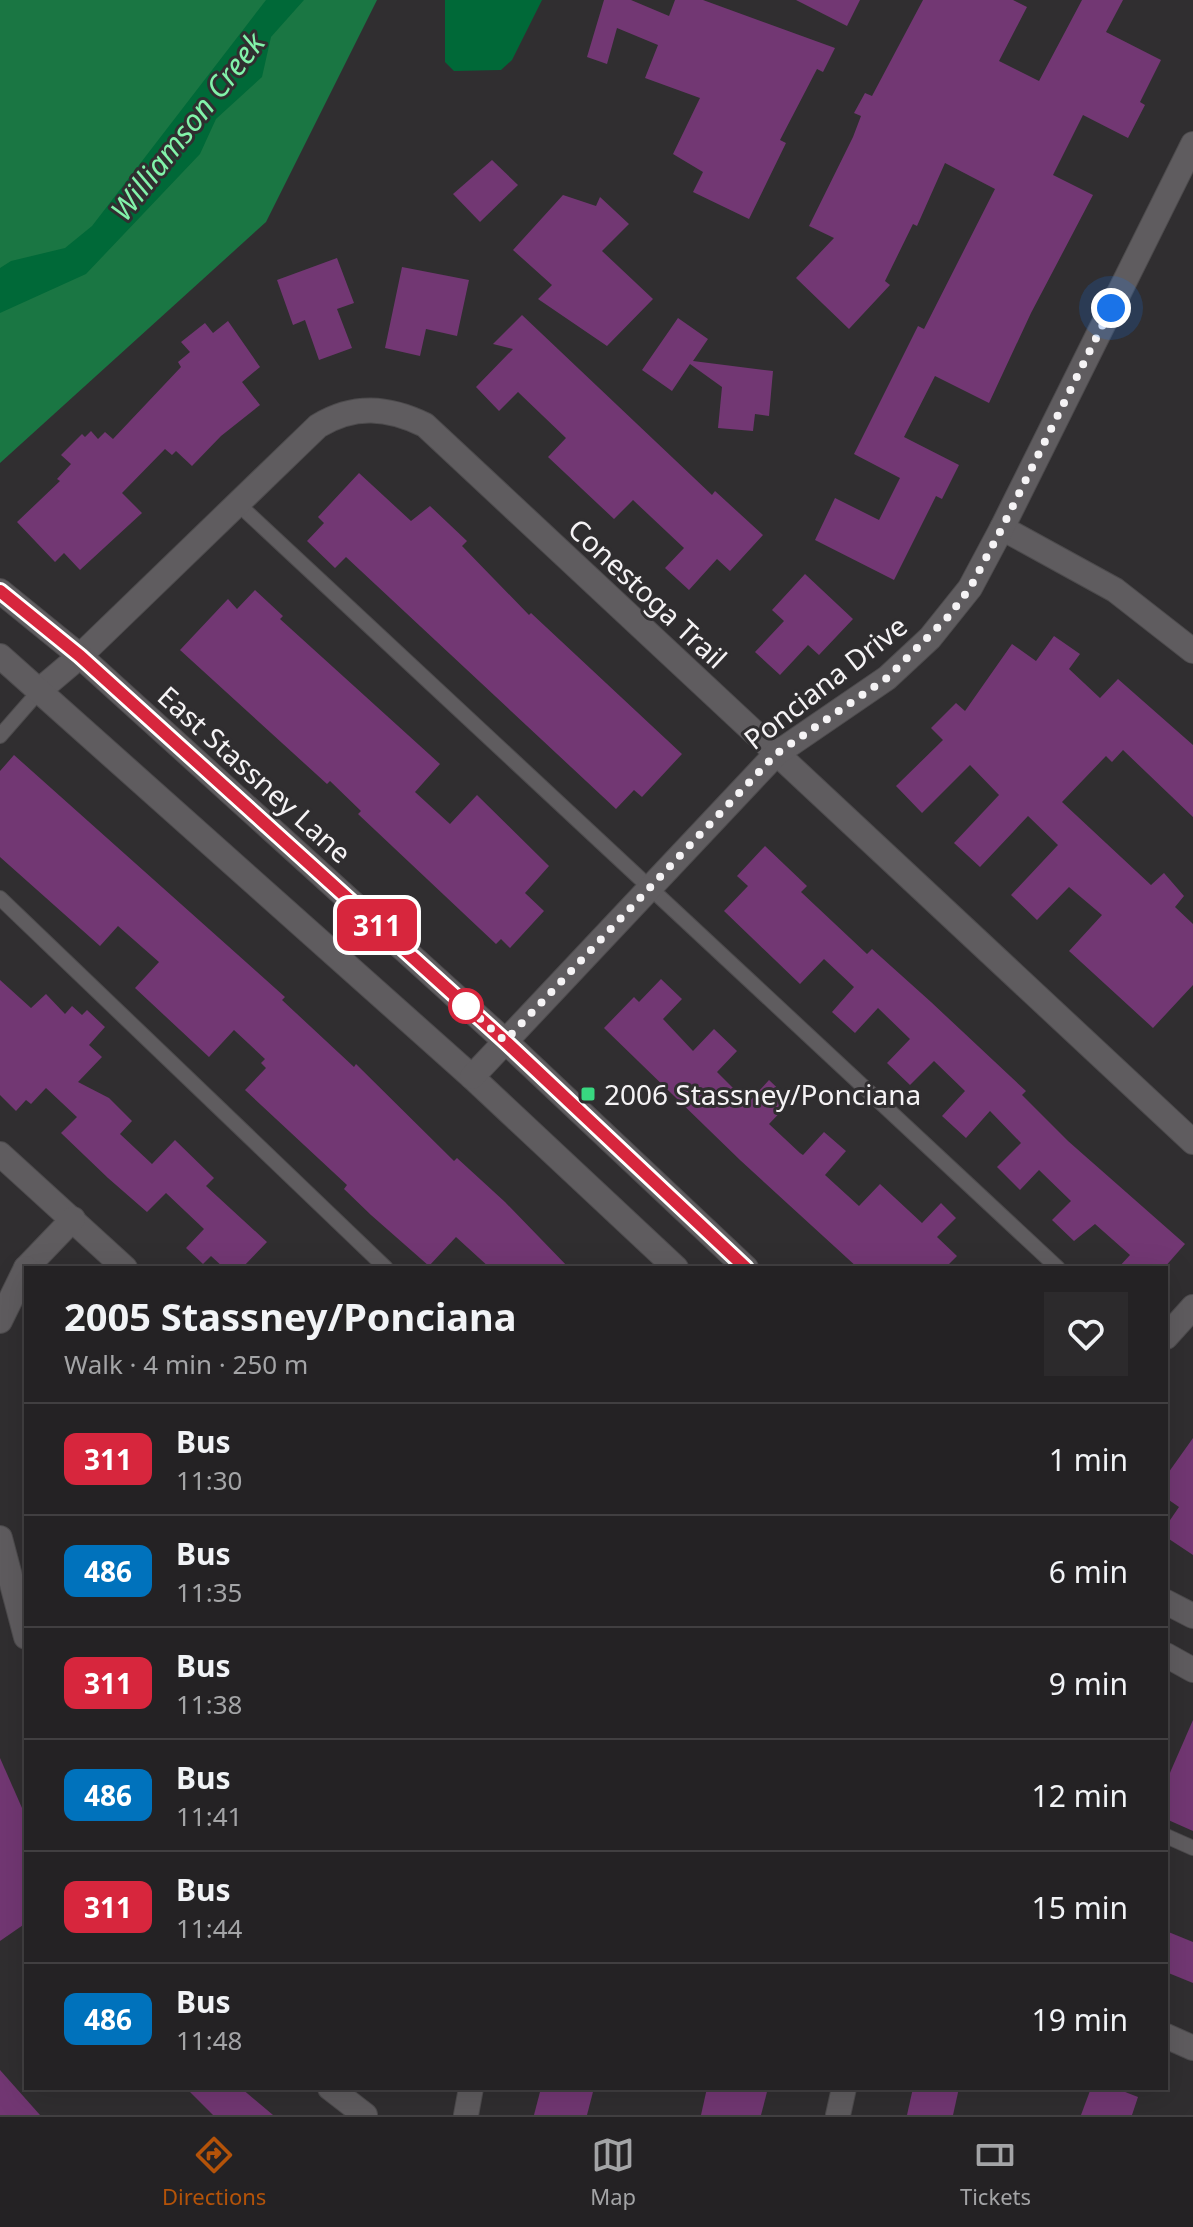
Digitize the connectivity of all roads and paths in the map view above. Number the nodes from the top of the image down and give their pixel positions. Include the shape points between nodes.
1 (1193, 144) edge
2 (236, 502) junction
3 (1002, 528) junction
4 (0, 591) edge
5 (1193, 651) edge
6 (0, 656) edge
7 (80, 656) junction
8 (41, 689) junction
9 (0, 736) edge
10 (776, 754) junction
11 (650, 885) junction
12 (0, 898) edge
13 (505, 1041) junction
14 (472, 1077) junction
15 (1193, 1142) edge
16 (0, 1154) edge
17 (73, 1219) junction
18 (28, 1266) edge
19 (123, 1266) edge
20 (384, 1266) edge
21 (674, 1266) edge
22 (744, 1266) edge
23 (1056, 1266) edge
24 (24, 1272) edge
25 (1193, 1307) edge
26 (0, 1321) edge
27 (1168, 1335) edge
28 (0, 1538) edge
29 (1168, 1603) edge
30 (1193, 1616) edge
31 (24, 1629) edge
32 (1168, 1656) edge
33 (1193, 1670) edge
34 (1168, 1837) edge
35 (1193, 1848) edge
36 (1168, 2037) edge
37 (1193, 2048) edge
38 (333, 2090) edge
39 (471, 2090) edge
40 (844, 2090) edge
41 (365, 2115) edge
42 (466, 2115) edge
43 (838, 2115) edge

1 - 3 street, Ponciana Drive
2 - 7 street, Conestoga Trail
2 - 10 street, Conestoga Trail via 332,418 364,410 405,415 425,425
2 - 11 lane
3 - 5 street via 1115,590
3 - 10 street, Ponciana Drive via 970,588 930,638 887,678
4 - 7 street, East Stassney Lane
6 - 8 street
7 - 8 street, Conestoga Trail
7 - 13 street, East Stassney Lane
8 - 9 lane
8 - 14 street
10 - 11 street, Ponciana Drive
10 - 15 street, Conestoga Trail
11 - 13 street, Ponciana Drive
11 - 23 lane
12 - 20 lane
13 - 14 street, Ponciana Drive
13 - 22 street, East Stassney Lane
14 - 21 street
16 - 17 street
17 - 18 street
17 - 19 street
24 - 26 street
25 - 27 street
28 - 31 street
29 - 30 street
32 - 33 street
34 - 35 lane
36 - 37 street
38 - 41 street
39 - 42 street
40 - 43 street

